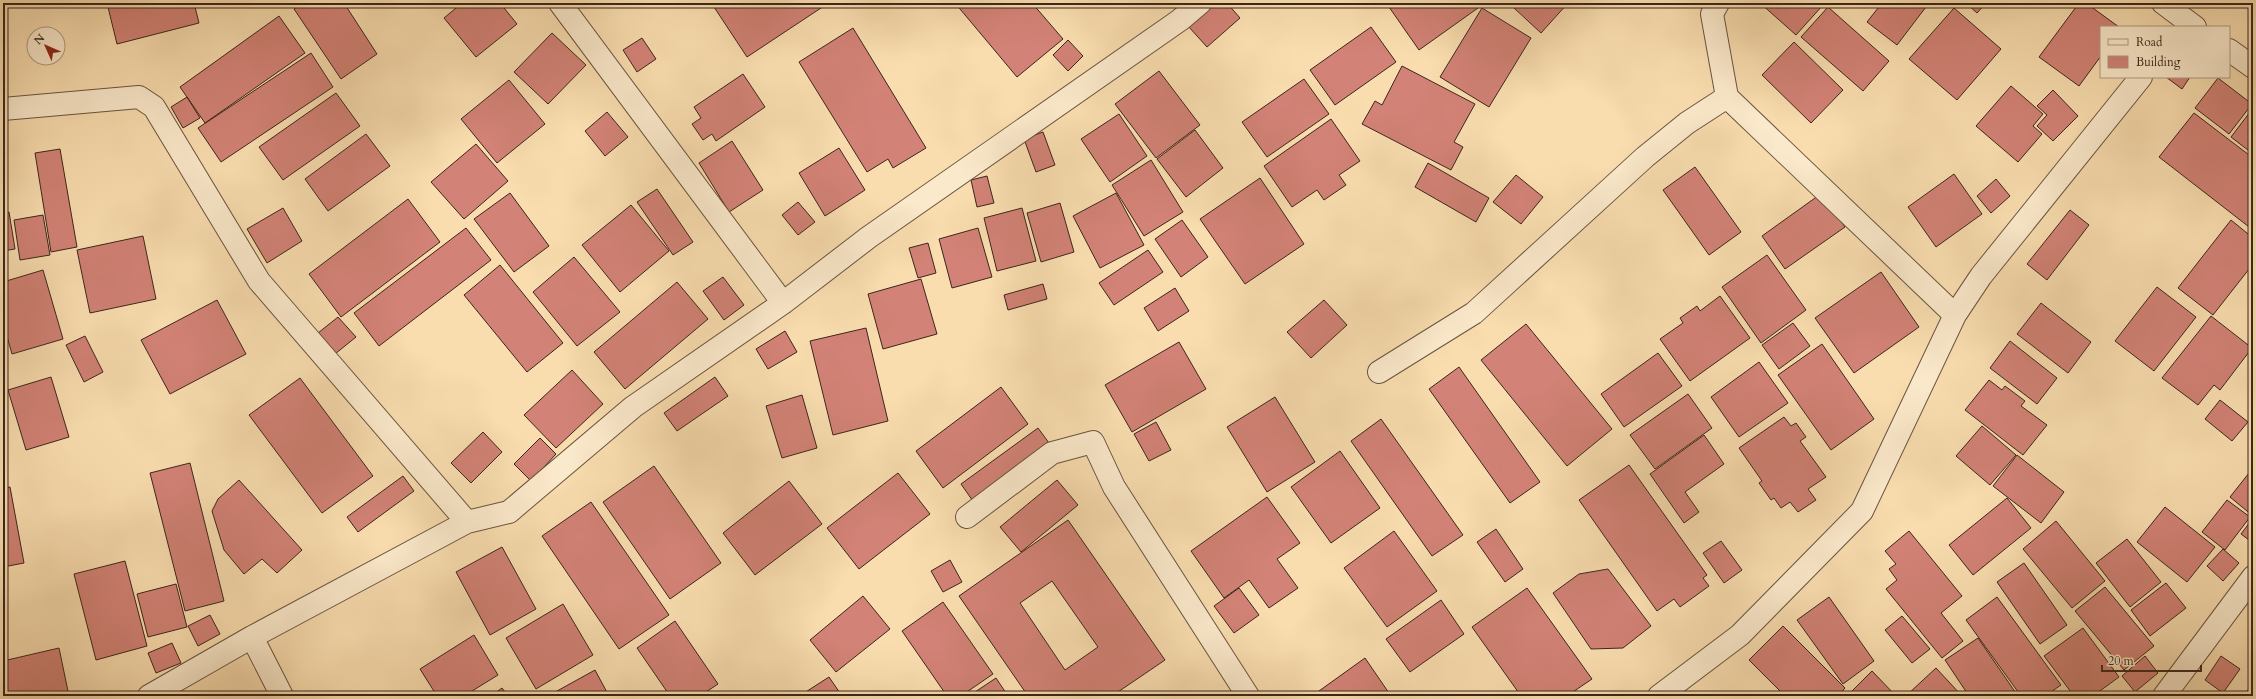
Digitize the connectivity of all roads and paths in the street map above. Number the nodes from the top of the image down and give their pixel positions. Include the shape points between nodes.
1 (560, 3) edge
2 (1200, 3) edge
3 (1718, 3) edge
4 (2163, 3) edge
5 (2188, 25) edge
6 (2230, 51) edge
7 (2253, 67) edge
8 (2140, 78) edge
9 (1727, 97) junction
10 (3, 108) edge
11 (783, 302) junction
12 (1955, 315) junction
13 (1379, 372) dead end
14 (967, 517) dead end
15 (467, 522) junction
16 (2253, 577) edge
17 (252, 637) junction
18 (149, 696) edge
19 (282, 696) edge
20 (1248, 696) edge
21 (1659, 696) edge
22 (2164, 696) edge

1 - 11 street
2 - 11 street via 1180,20 869,237
3 - 9 street via 1712,14
4 - 5 street
6 - 7 street
8 - 12 street via 1981,276
9 - 12 street
9 - 13 street via 1686,122 1644,157 1474,313
10 - 15 street via 140,97 154,107 259,281
11 - 15 street via 633,407 509,512
12 - 21 street via 1862,511 1740,635
14 - 20 street via 1052,453 1093,442 1114,487
15 - 17 street
16 - 22 street
17 - 18 street
17 - 19 street

